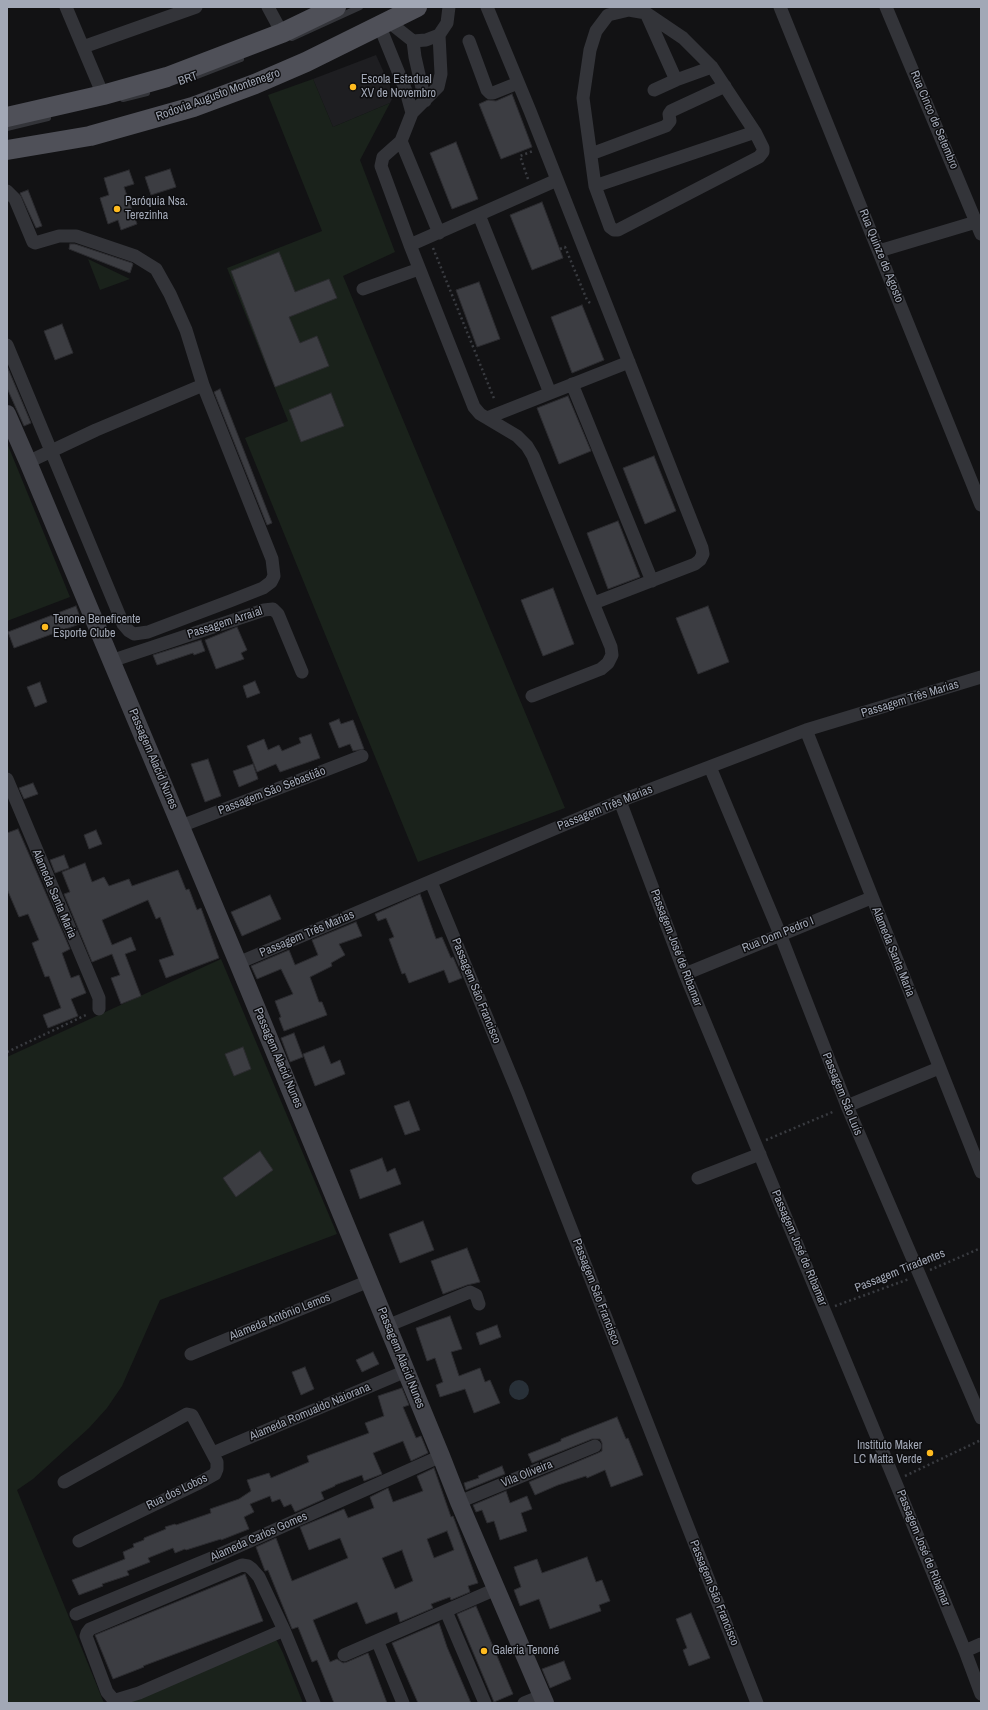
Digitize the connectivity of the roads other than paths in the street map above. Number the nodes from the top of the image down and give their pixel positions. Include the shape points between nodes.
1 (66, 7) edge
2 (196, 7) edge
3 (268, 7) edge
4 (336, 7) edge
5 (360, 7) edge
6 (417, 7) edge
7 (448, 7) edge
8 (487, 7) edge
9 (780, 7) edge
10 (886, 7) edge
11 (628, 8) edge
12 (607, 11) edge
13 (646, 13) junction
14 (384, 24) junction
15 (439, 35) junction
16 (283, 37) junction
17 (413, 41) junction
18 (469, 41) dead end
19 (83, 47) junction
20 (249, 56) dead end
21 (712, 67) junction
22 (192, 77) dead end
23 (676, 80) junction
24 (518, 83) junction
25 (725, 86) junction
26 (654, 90) dead end
27 (150, 92) dead end
28 (108, 99) junction
29 (425, 101) junction
30 (412, 114) junction
31 (7, 116) edge
32 (52, 117) dead end
33 (7, 128) edge
34 (755, 132) junction
35 (401, 141) junction
36 (7, 150) edge
37 (591, 154) junction
38 (558, 180) junction
39 (596, 186) junction
40 (7, 191) edge
41 (479, 215) junction
42 (979, 228) edge
43 (434, 235) junction
44 (410, 245) junction
45 (879, 251) junction
46 (419, 269) junction
47 (363, 289) dead end
48 (7, 345) edge
49 (629, 362) junction
50 (572, 384) junction
51 (203, 385) junction
52 (550, 393) junction
53 (7, 414) edge
54 (487, 418) junction
55 (52, 451) junction
56 (28, 462) junction
57 (981, 505) edge
58 (652, 581) junction
59 (594, 603) junction
60 (111, 661) junction
61 (302, 672) dead end
62 (981, 677) edge
63 (532, 696) dead end
64 (806, 730) junction
65 (362, 756) dead end
66 (710, 767) junction
67 (7, 779) edge
68 (620, 801) junction
69 (181, 826) junction
70 (431, 882) junction
71 (871, 898) junction
72 (780, 934) junction
73 (238, 963) junction
74 (685, 974) junction
75 (99, 1009) road end
76 (939, 1068) junction
77 (847, 1106) junction
78 (758, 1149) junction
79 (981, 1172) edge
80 (698, 1178) dead end
81 (369, 1281) junction
82 (479, 1304) dead end
83 (387, 1326) junction
84 (191, 1354) dead end
85 (406, 1371) junction
86 (981, 1418) edge
87 (595, 1446) dead end
88 (213, 1453) junction
89 (441, 1456) junction
90 (64, 1482) dead end
91 (459, 1502) junction
92 (79, 1541) dead end
93 (496, 1589) junction
94 (76, 1614) dead end
95 (448, 1616) dead end
96 (284, 1630) junction
97 (981, 1644) edge
98 (379, 1645) dead end
99 (965, 1651) junction
100 (344, 1655) dead end
101 (981, 1694) edge
102 (543, 1699) edge
103 (314, 1703) edge
104 (404, 1703) edge
105 (485, 1703) edge
106 (524, 1703) edge
107 (757, 1703) edge

1 - 19 street
2 - 19 street
3 - 16 street
4 - 16 main road
5 - 16 lane
6 - 14 main road, Rodovia Augusto Montenegro
7 - 15 street via 447,24
8 - 24 street
9 - 45 street, Rua Quinze de Agosto
10 - 42 street, Rua Cinco de Setembro
11 - 12 street
11 - 13 street
12 - 37 street via 596,31 590,50 583,98
13 - 21 street via 683,38
13 - 23 street
14 - 17 street
14 - 30 street
14 - 36 main road, Rodovia Augusto Montenegro via 255,84 193,106 90,136
15 - 17 street
15 - 29 street via 441,74 438,87
16 - 28 main road
17 - 29 street
18 - 24 street via 490,93
19 - 28 street
20 - 22 lane, BRT
21 - 23 street
21 - 25 street
23 - 26 street
24 - 38 street
25 - 34 street
25 - 37 street via 671,111 670,121 666,126
27 - 28 lane
28 - 31 main road
29 - 30 street
30 - 35 street
32 - 33 lane
34 - 39 street
34 - 39 street via 763,148 759,157 618,230 610,227
35 - 43 street
35 - 44 street via 383,157 381,166
37 - 39 street
38 - 41 street
38 - 49 street
40 - 51 street via 16,199 33,242 60,236 76,236 136,256 156,269 186,330
41 - 43 street
41 - 52 street
42 - 45 street
43 - 44 street
44 - 46 street
45 - 57 street, Rua Quinze de Agosto
46 - 47 street
46 - 54 street via 468,395 474,407
48 - 55 street
49 - 50 street
49 - 58 street via 703,554 695,564
50 - 52 street
50 - 58 street
51 - 55 street
51 - 55 street via 272,559 274,576 263,588 148,632 131,633 123,624
52 - 54 street
53 - 56 main road, Passagem Alacid Nunes
54 - 59 street via 517,436 533,456
55 - 56 street
56 - 60 main road, Passagem Alacid Nunes
58 - 59 street
59 - 63 street via 611,647 612,656 608,663 602,669
60 - 61 street, Passagem Arraial via 273,609 278,614
60 - 69 main road, Passagem Alacid Nunes
62 - 64 street, Passagem Três Marias
64 - 66 street, Passagem Três Marias
64 - 71 street, Alameda Santa Maria
65 - 69 street, Passagem São Sebastião
66 - 68 street, Passagem Três Marias
66 - 72 street, Passagem São Luís
67 - 75 street, Alameda Santa Maria via 98,998
68 - 70 street, Passagem Três Marias
68 - 74 street, Passagem José de Ribamar
69 - 73 main road, Passagem Alacid Nunes
70 - 73 street, Passagem Três Marias
70 - 107 street, Passagem São Francisco via 518,1092
71 - 72 street, Rua Dom Pedro I
71 - 76 street, Alameda Santa Maria
72 - 74 street, Rua Dom Pedro I
72 - 77 street, Passagem São Luís
73 - 81 main road, Passagem Alacid Nunes
74 - 78 street, Passagem José de Ribamar
76 - 77 street
76 - 79 street, Alameda Santa Maria
77 - 86 street, Passagem São Luís
78 - 80 street
78 - 99 street, Passagem José de Ribamar
81 - 83 main road, Passagem Alacid Nunes
81 - 84 street, Alameda Antônio Lemos
82 - 83 street via 476,1295 470,1292
83 - 85 main road, Passagem Alacid Nunes
85 - 88 street, Alameda Romualdo Naiorana
85 - 89 main road, Passagem Alacid Nunes
87 - 91 street, Vila Oliveira
88 - 90 street, Rua dos Lobos via 192,1415 187,1414
88 - 92 street, Rua dos Lobos via 217,1466 215,1474
89 - 91 main road, Passagem Alacid Nunes
89 - 94 street, Alameda Carlos Gomes via 214,1557
91 - 93 main road, Passagem Alacid Nunes
93 - 100 street
93 - 102 main road, Passagem Alacid Nunes
95 - 105 street
96 - 96 street via 139,1693 116,1700 107,1692 86,1636 90,1629 242,1565 256,1572
96 - 103 street
97 - 99 street
98 - 104 street
99 - 101 street, Passagem José de Ribamar
102 - 106 street

